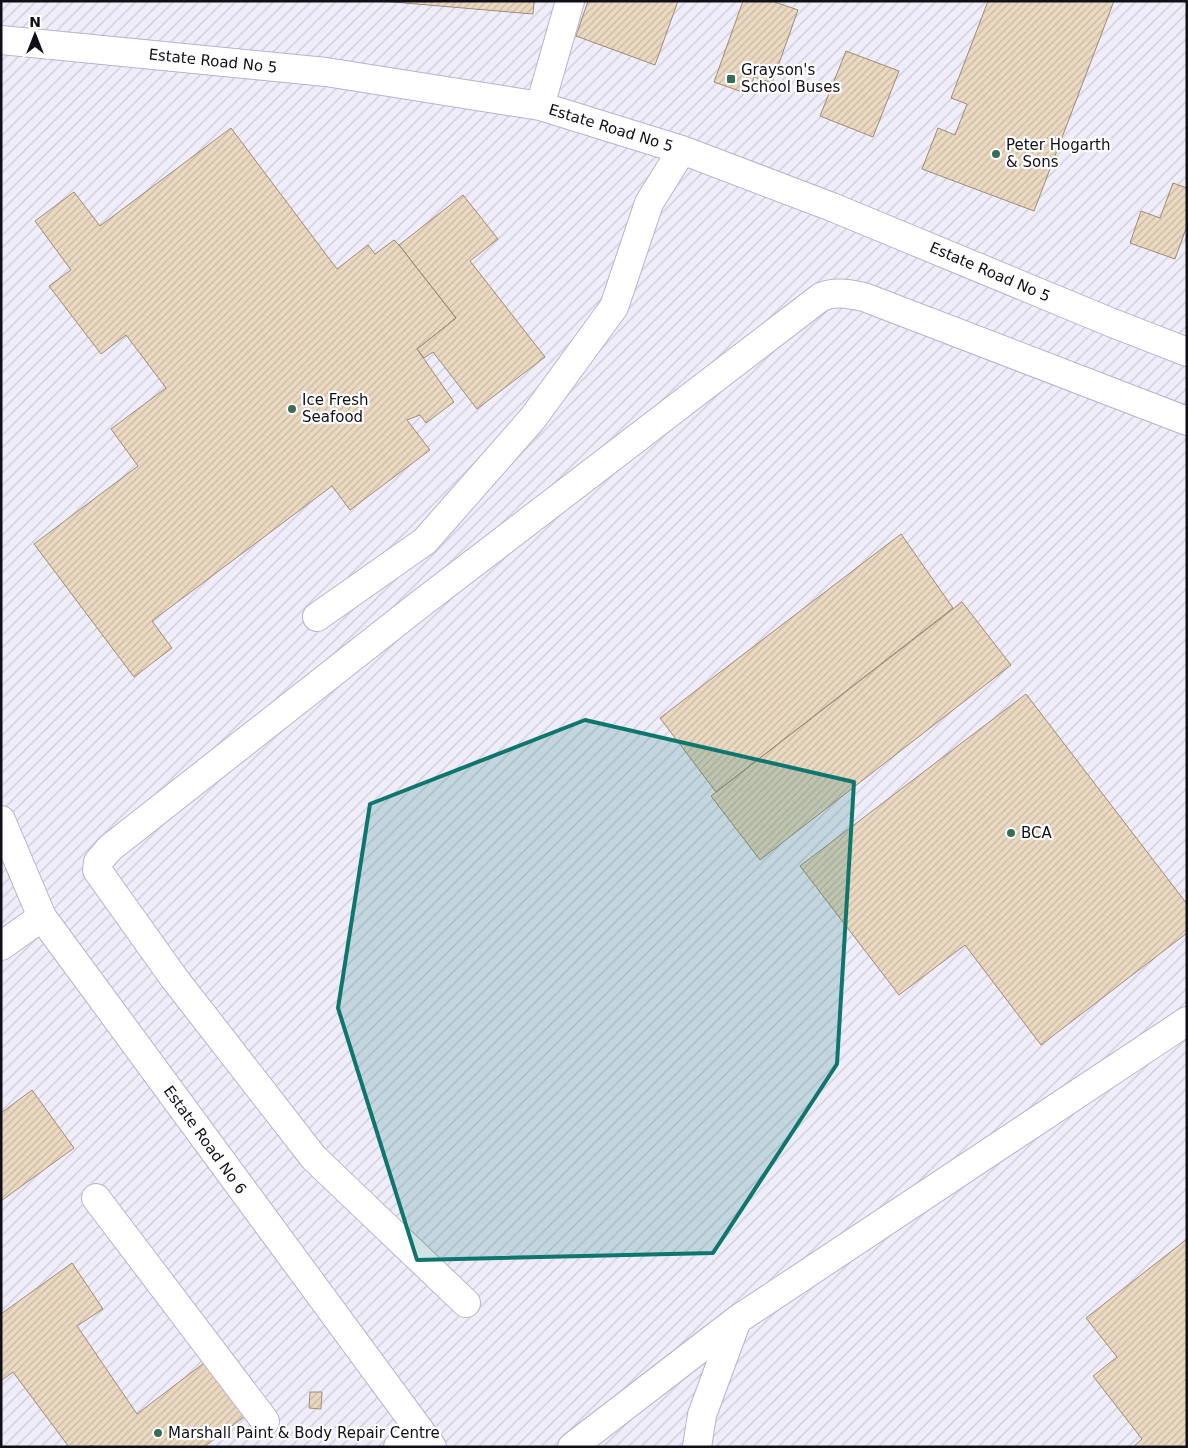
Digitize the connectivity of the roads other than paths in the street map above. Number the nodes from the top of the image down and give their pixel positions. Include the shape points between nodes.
1 (570, 1) edge
2 (1, 40) edge
3 (540, 106) junction
4 (682, 150) junction
5 (1187, 352) edge
6 (1187, 422) edge
7 (317, 617) dead end
8 (1, 820) edge
9 (42, 917) junction
10 (1, 946) edge
11 (1187, 1021) edge
12 (96, 1198) dead end
13 (466, 1302) dead end
14 (737, 1320) junction
15 (265, 1421) dead end
16 (426, 1439) edge
17 (398, 1447) edge
18 (572, 1447) edge
19 (697, 1447) edge

1 - 3 street
2 - 3 street, Estate Road No 5 via 326,72
3 - 4 street, Estate Road No 5
4 - 5 street, Estate Road No 5 via 832,207
4 - 7 street via 649,203 614,307 533,418 425,542
6 - 13 street via 864,297 840,292 821,297 419,605 110,848 98,862 97,870 174,978 314,1158
8 - 9 street, Estate Road No 6
9 - 10 street
9 - 16 street, Estate Road No 6
11 - 14 street
12 - 15 street
14 - 18 street
14 - 19 street via 702,1414
16 - 17 street

